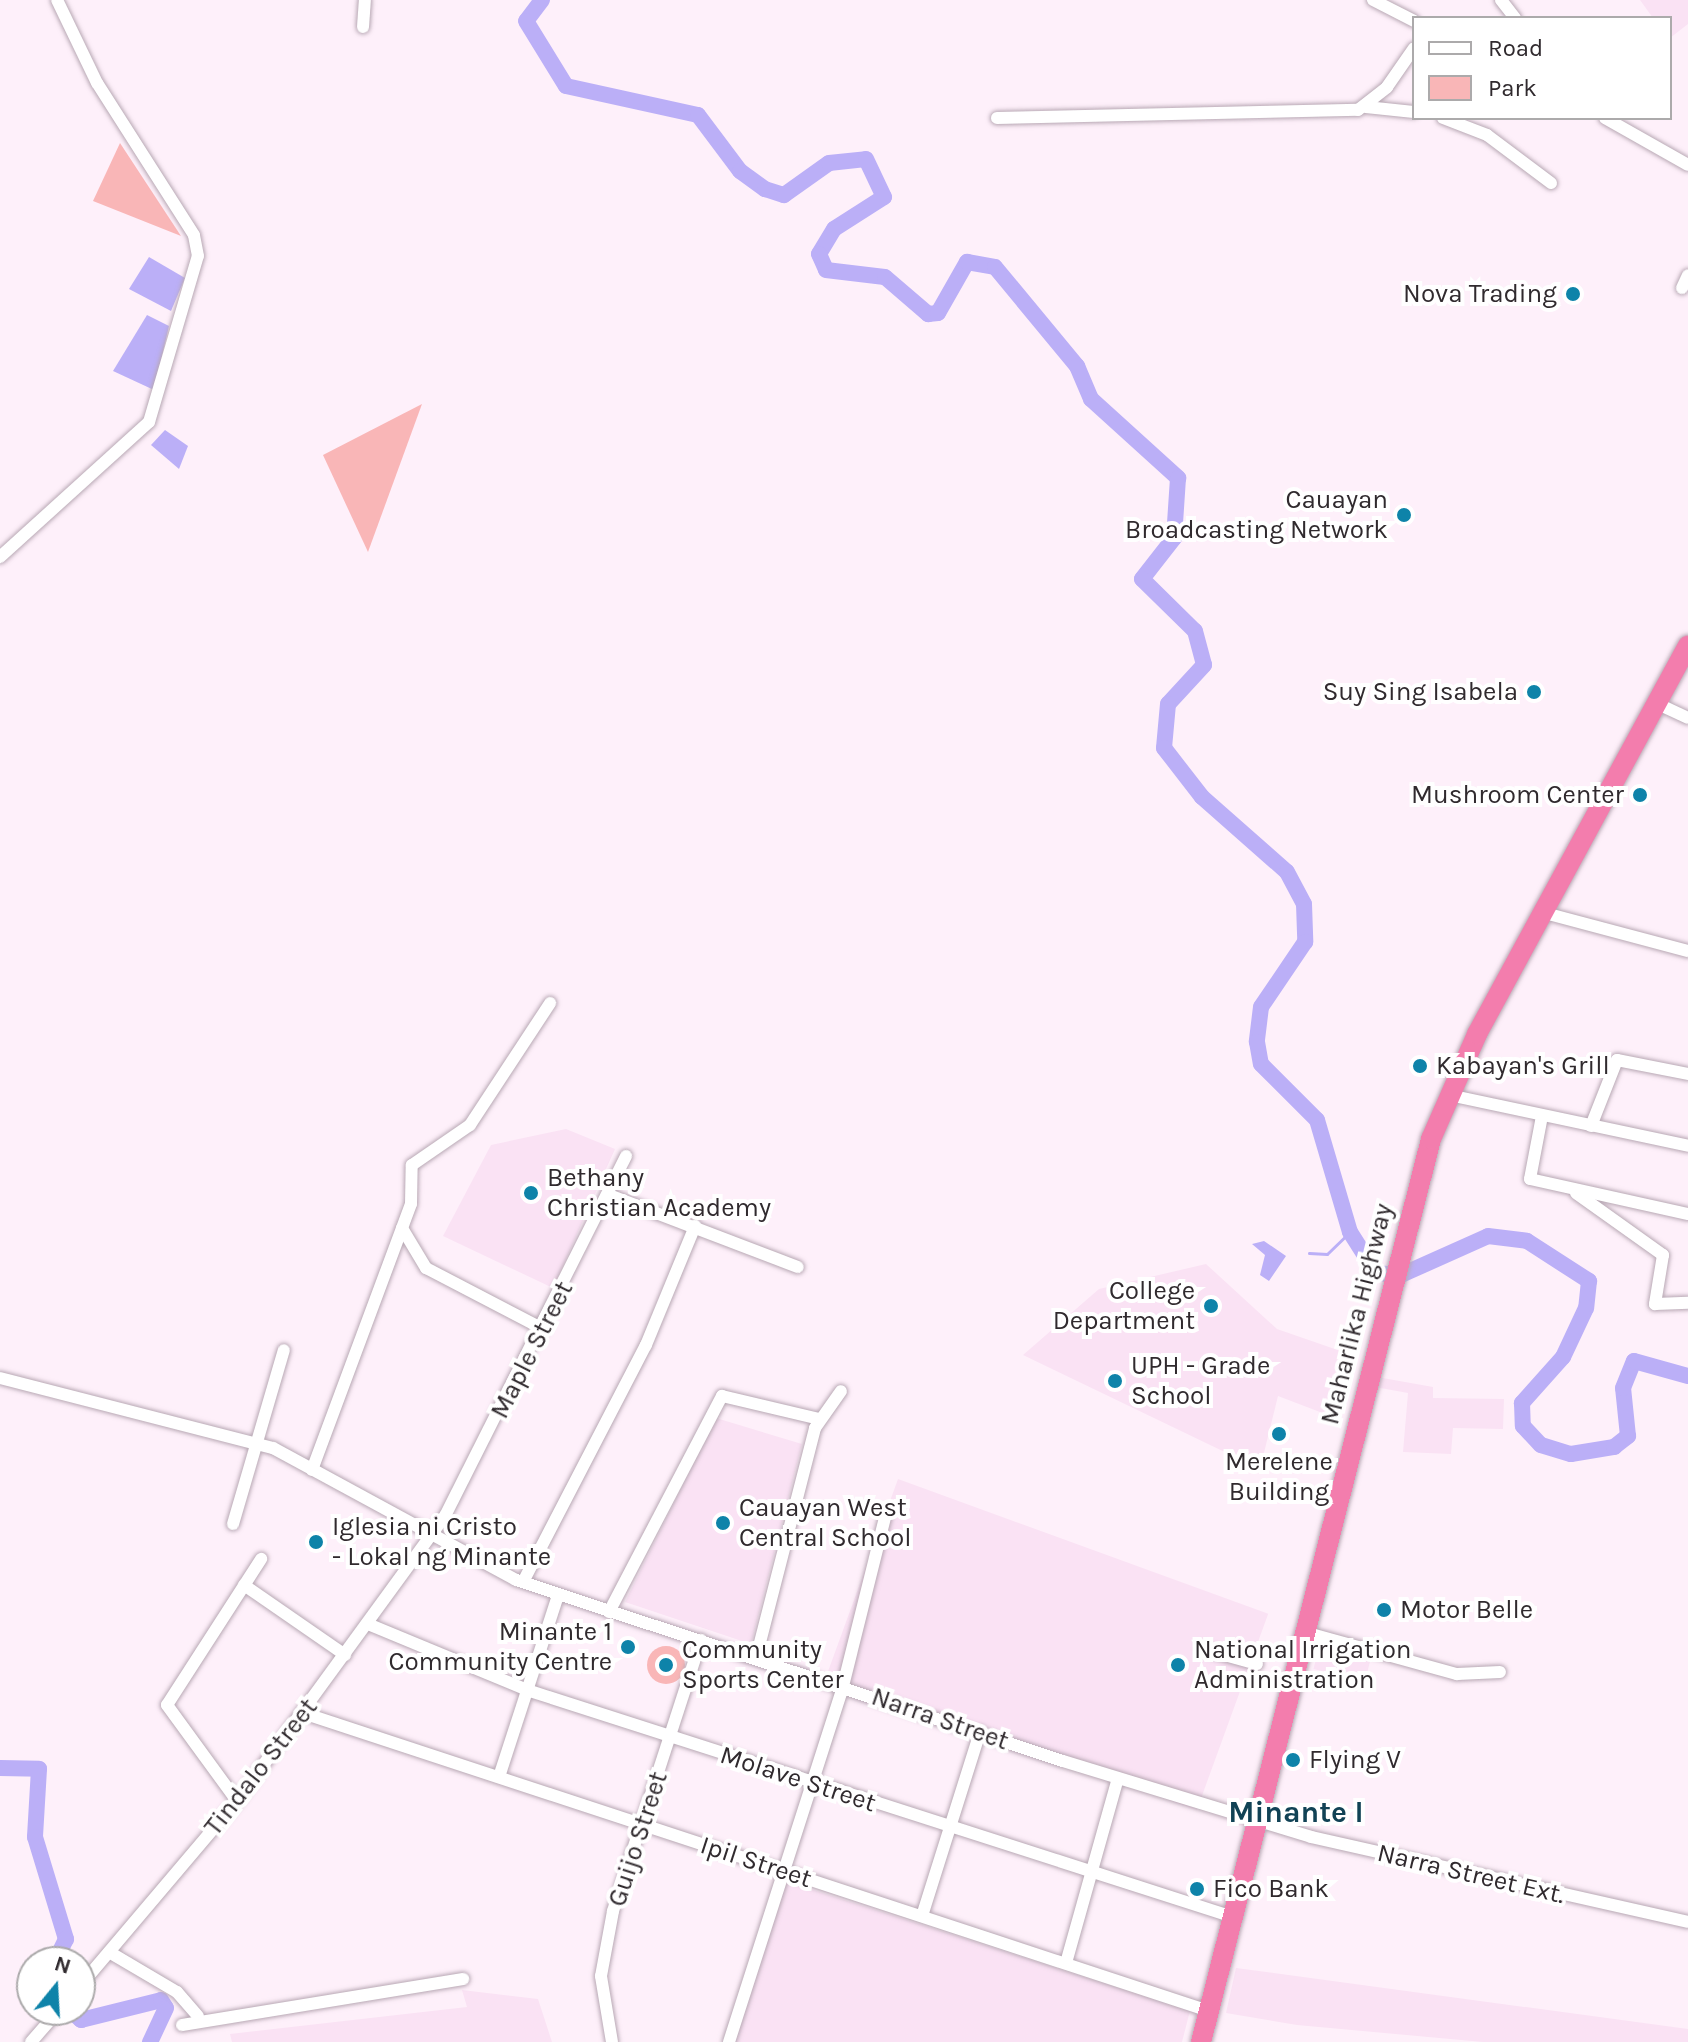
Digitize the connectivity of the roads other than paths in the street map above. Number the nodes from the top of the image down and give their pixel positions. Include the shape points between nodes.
1 (57, 0) edge
2 (365, 0) edge
3 (1373, 0) edge
4 (1501, 0) edge
5 (1513, 16) edge
6 (1412, 20) edge
7 (363, 27) dead end
8 (1412, 50) edge
9 (1366, 107) junction
10 (1412, 112) edge
11 (997, 118) dead end
12 (1448, 120) edge
13 (1609, 120) edge
14 (1688, 165) edge
15 (1551, 183) dead end
16 (1688, 275) edge
17 (1682, 288) dead end
18 (0, 557) edge
19 (1688, 646) edge
20 (1656, 703) junction
21 (1688, 718) edge
22 (1545, 913) junction
23 (1688, 951) edge
24 (550, 1003) dead end
25 (1688, 1074) edge
26 (1449, 1095) junction
27 (1542, 1116) junction
28 (1591, 1126) junction
29 (1688, 1146) edge
30 (626, 1156) dead end
31 (1571, 1189) junction
32 (609, 1195) junction
33 (1688, 1214) edge
34 (695, 1226) junction
35 (402, 1228) junction
36 (798, 1267) dead end
37 (1688, 1303) edge
38 (543, 1329) junction
39 (284, 1350) dead end
40 (0, 1378) edge
41 (841, 1391) dead end
42 (819, 1419) junction
43 (261, 1444) junction
44 (312, 1470) junction
45 (886, 1513) dead end
46 (233, 1524) dead end
47 (429, 1538) junction
48 (261, 1559) dead end
49 (523, 1582) junction
50 (244, 1585) junction
51 (558, 1595) junction
52 (609, 1612) junction
53 (368, 1624) junction
54 (1304, 1632) junction
55 (701, 1640) junction
56 (1203, 1649) dead end
57 (345, 1655) junction
58 (756, 1658) junction
59 (1257, 1664) dead end
60 (1500, 1672) dead end
61 (843, 1686) junction
62 (530, 1691) junction
63 (303, 1713) junction
64 (980, 1732) junction
65 (671, 1737) junction
66 (499, 1777) junction
67 (1118, 1778) junction
68 (809, 1783) junction
69 (237, 1801) junction
70 (1254, 1822) junction
71 (643, 1826) junction
72 (950, 1828) junction
73 (784, 1870) junction
74 (1094, 1873) junction
75 (922, 1916) junction
76 (1233, 1917) junction
77 (1688, 1922) edge
78 (109, 1952) junction
79 (1066, 1963) junction
80 (96, 1967) edge
81 (463, 1979) dead end
82 (1209, 2011) junction
83 (198, 2016) junction
84 (182, 2025) dead end
85 (45, 2026) edge
86 (31, 2042) edge
87 (612, 2042) edge
88 (729, 2042) edge
89 (1201, 2042) edge

1 - 18 street via 97,83 194,235 198,256 149,422
2 - 7 street
3 - 6 street
4 - 5 street
8 - 9 street
9 - 10 street
9 - 11 street
12 - 15 street via 1487,135
13 - 14 street
16 - 17 street
19 - 20 highway, Maharlika Highway
20 - 21 street
20 - 22 highway, Maharlika Highway
22 - 23 street
22 - 26 highway, Maharlika Highway
24 - 35 street via 470,1125 412,1165
25 - 28 street via 1617,1060
26 - 27 street
26 - 54 highway, Maharlika Highway via 1400,1246
27 - 28 street
27 - 31 street via 1530,1179
28 - 29 street
30 - 32 street, Maple Street
31 - 33 street
31 - 37 street via 1663,1255 1655,1304
32 - 34 street
32 - 38 street, Maple Street
34 - 36 street
34 - 49 street via 646,1345
35 - 38 street via 426,1268
35 - 44 street
38 - 47 street, Maple Street
39 - 43 street
40 - 43 street, Narra Street
41 - 42 street
42 - 52 street via 722,1396
42 - 58 street
43 - 44 street, Narra Street
43 - 46 street
44 - 47 street, Narra Street
45 - 61 street
47 - 49 street, Narra Street
47 - 53 street, Tindalo Street
48 - 50 street
49 - 51 street, Narra Street
50 - 57 street
50 - 69 street via 167,1705
51 - 52 street, Narra Street
51 - 62 street
52 - 55 street, Narra Street
53 - 57 street, Tindalo Street
53 - 62 street, Molave Street
54 - 60 street via 1457,1674
54 - 70 highway, Maharlika Highway
55 - 58 street, Narra Street
55 - 65 street, Guijo Street
56 - 59 street
57 - 63 street, Tindalo Street
58 - 61 street, Narra Street
61 - 64 street, Narra Street
61 - 68 street
62 - 65 street, Molave Street
62 - 66 street
63 - 66 street, Ipil Street
63 - 69 street, Tindalo Street
64 - 67 street, Narra Street
64 - 72 street
65 - 68 street, Molave Street
65 - 71 street, Guijo Street
66 - 71 street, Ipil Street
67 - 70 street, Narra Street
67 - 74 street
68 - 72 street, Molave Street
68 - 73 street
69 - 78 street, Tindalo Street
70 - 76 highway, Maharlika Highway
70 - 77 street, Narra Street Ext.
71 - 73 street, Ipil Street
71 - 87 street, Guijo Street via 613,1911 601,1976
72 - 74 street, Molave Street
72 - 75 street
73 - 75 street, Ipil Street
73 - 88 street
74 - 76 street, Molave Street
74 - 79 street
75 - 79 street, Ipil Street
76 - 82 highway, Maharlika Highway
78 - 80 street, Tindalo Street
78 - 83 street via 177,1992
79 - 82 street, Ipil Street
81 - 83 street
82 - 89 highway, Maharlika Highway
83 - 84 street
85 - 86 street

